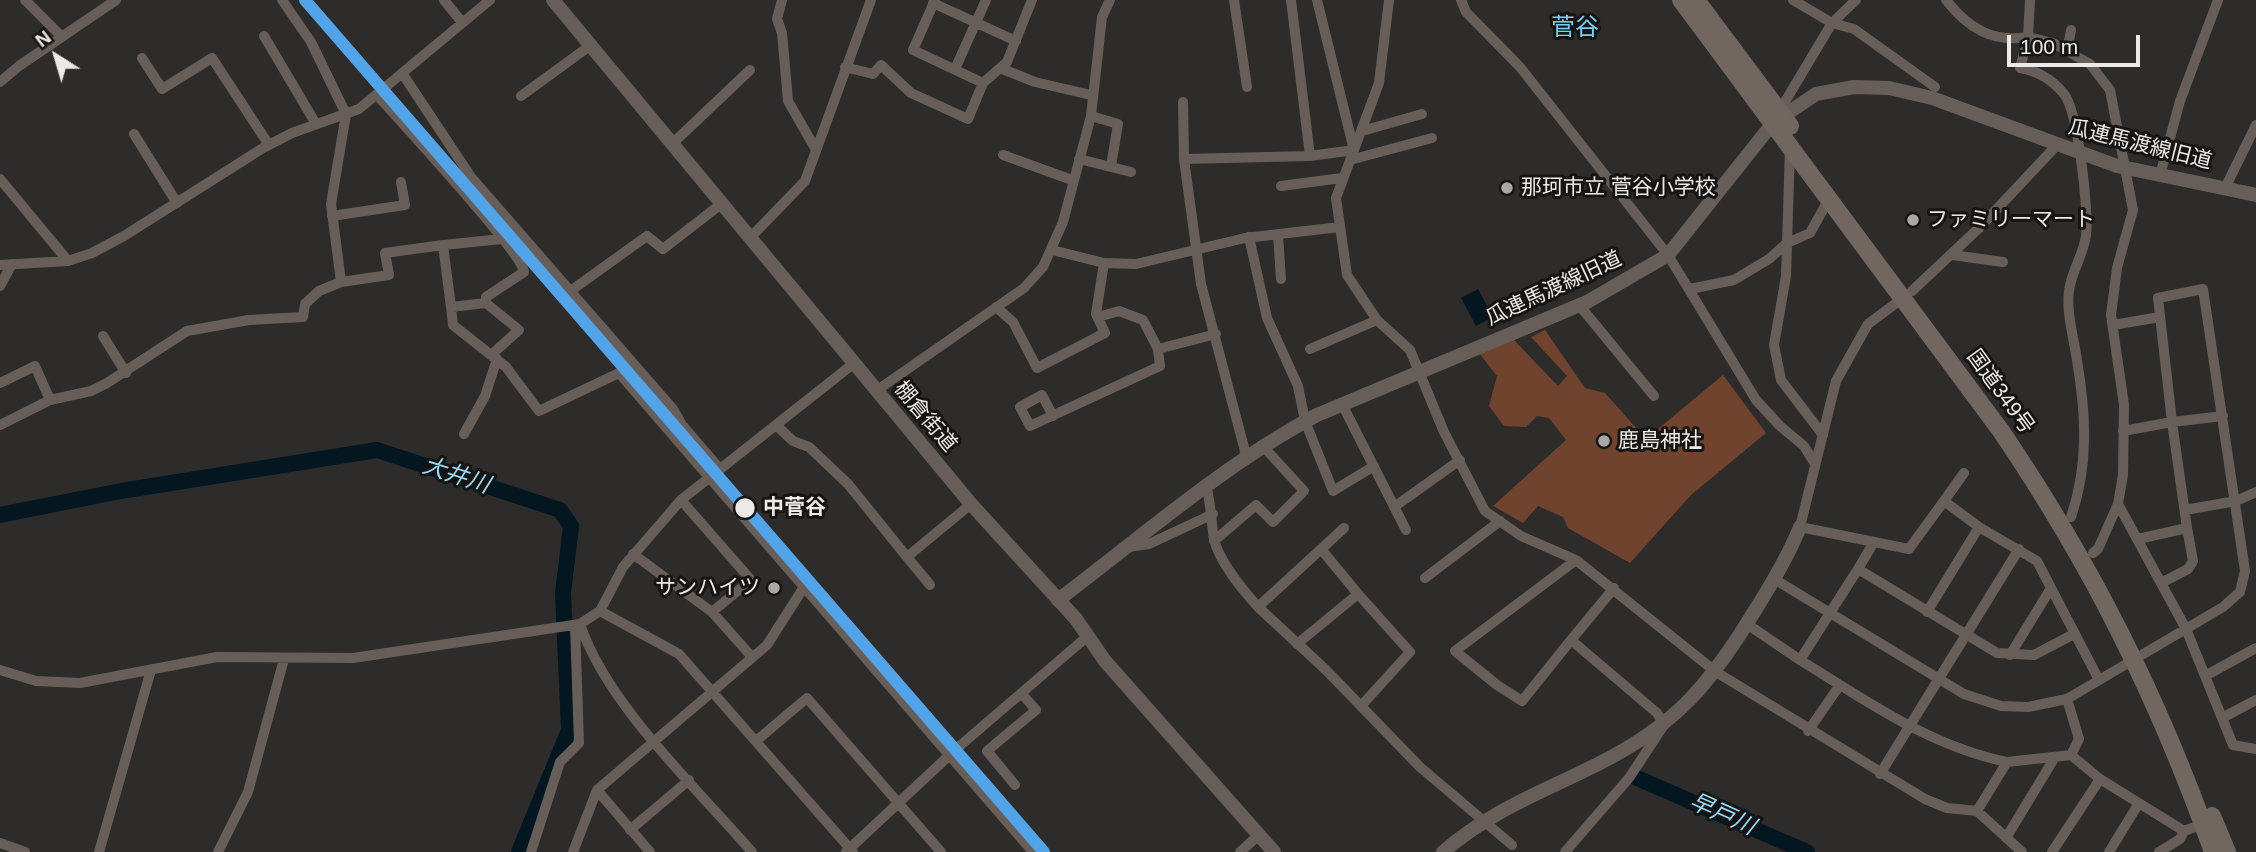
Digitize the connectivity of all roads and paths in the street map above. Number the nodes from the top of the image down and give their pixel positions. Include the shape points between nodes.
1 (25, 0) edge
2 (116, 0) edge
3 (282, 0) edge
4 (444, 0) edge
5 (490, 0) edge
6 (553, 0) edge
7 (782, 0) edge
8 (872, 0) edge
9 (986, 0) edge
10 (1032, 0) edge
11 (1110, 0) edge
12 (1234, 0) edge
13 (1291, 0) edge
14 (1317, 0) edge
15 (1389, 0) edge
16 (1461, 0) edge
17 (1681, 0) edge
18 (1696, 0) edge
19 (1793, 0) edge
20 (1856, 0) edge
21 (1946, 0) edge
22 (2030, 0) edge
23 (2218, 0) edge
24 (934, 2) edge
25 (461, 21) junction
26 (975, 22) junction
27 (1832, 23) junction
28 (2071, 30) dead end
29 (62, 37) junction
30 (264, 37) dead end
31 (2028, 37) junction
32 (1016, 41) junction
33 (591, 45) junction
34 (2067, 51) junction
35 (142, 58) dead end
36 (845, 67) junction
37 (1000, 68) junction
38 (955, 69) junction
39 (750, 70) dead end
40 (402, 73) junction
41 (1, 80) edge
42 (983, 83) junction
43 (1247, 87) dead end
44 (1935, 87) dead end
45 (1091, 94) junction
46 (377, 95) junction
47 (521, 96) dead end
48 (1183, 102) dead end
49 (346, 114) junction
50 (1422, 114) dead end
51 (1091, 116) junction
52 (1777, 118) junction
53 (316, 124) junction
54 (2256, 125) edge
55 (1362, 131) junction
56 (134, 134) dead end
57 (1432, 138) dead end
58 (671, 144) junction
59 (269, 145) junction
60 (1790, 146) junction
61 (2056, 146) junction
62 (815, 148) junction
63 (2080, 154) junction
64 (1003, 155) dead end
65 (1352, 155) junction
66 (1310, 156) junction
67 (1079, 159) junction
68 (1184, 159) junction
69 (1111, 166) junction
70 (2123, 167) junction
71 (1131, 172) dead end
72 (2160, 174) junction
73 (1342, 178) junction
74 (0, 179) edge
75 (1072, 180) junction
76 (401, 182) dead end
77 (1281, 186) dead end
78 (2225, 188) junction
79 (2256, 195) edge
80 (1829, 199) junction
81 (177, 203) junction
82 (721, 204) junction
83 (332, 216) junction
84 (1340, 227) junction
85 (1278, 235) junction
86 (1249, 237) junction
87 (502, 239) junction
88 (749, 239) junction
89 (1787, 243) junction
90 (443, 245) junction
91 (1197, 249) junction
92 (1052, 250) junction
93 (1668, 255) junction
94 (1952, 255) junction
95 (68, 261) junction
96 (2003, 262) dead end
97 (1104, 263) junction
98 (12, 264) junction
99 (0, 265) edge
100 (1281, 279) dead end
101 (341, 282) junction
102 (0, 286) edge
103 (1690, 289) junction
104 (569, 292) junction
105 (1907, 295) junction
106 (486, 303) junction
107 (1579, 305) junction
108 (452, 307) junction
109 (996, 307) junction
110 (1098, 317) junction
111 (2160, 317) junction
112 (1377, 320) junction
113 (2113, 325) junction
114 (1216, 334) junction
115 (103, 336) dead end
116 (1158, 349) junction
117 (1311, 349) dead end
118 (494, 357) junction
119 (853, 364) junction
120 (1421, 371) junction
121 (126, 373) junction
122 (0, 383) edge
123 (876, 391) junction
124 (1654, 396) dead end
125 (50, 400) junction
126 (1342, 404) junction
127 (1053, 416) dead end
128 (2223, 416) junction
129 (1305, 421) junction
130 (2172, 422) junction
131 (0, 425) edge
132 (776, 425) junction
133 (2123, 431) junction
134 (464, 434) dead end
135 (1823, 435) junction
136 (1262, 445) junction
137 (1246, 455) junction
138 (1460, 460) junction
139 (1815, 464) junction
140 (1374, 466) junction
141 (720, 469) junction
142 (1964, 473) dead end
143 (708, 478) junction
144 (1206, 485) junction
145 (2256, 492) edge
146 (681, 500) junction
147 (1944, 501) junction
148 (2236, 501) junction
149 (971, 504) junction
150 (2118, 504) junction
151 (1394, 507) junction
152 (2185, 510) junction
153 (1213, 514) junction
154 (2071, 517) junction
155 (1500, 521) junction
156 (1800, 527) junction
157 (1979, 527) junction
158 (1344, 528) dead end
159 (2187, 528) junction
160 (1406, 530) dead end
161 (2138, 539) junction
162 (1214, 541) junction
163 (1874, 542) junction
164 (1128, 547) junction
165 (1321, 549) junction
166 (2019, 549) junction
167 (2093, 553) junction
168 (633, 554) junction
169 (907, 557) junction
170 (1576, 560) junction
171 (1858, 569) junction
172 (1425, 578) dead end
173 (1774, 579) junction
174 (2163, 582) junction
175 (930, 585) dead end
176 (804, 587) junction
177 (1614, 588) junction
178 (2051, 588) junction
179 (1358, 594) junction
180 (1058, 600) junction
181 (1258, 607) junction
182 (600, 611) junction
183 (712, 612) junction
184 (1927, 612) junction
185 (1832, 614) junction
186 (1747, 624) junction
187 (576, 625) junction
188 (2186, 629) junction
189 (2074, 634) junction
190 (1089, 635) junction
191 (1966, 636) junction
192 (1571, 640) junction
193 (1297, 644) junction
194 (2256, 648) edge
195 (2010, 655) junction
196 (2140, 655) junction
197 (752, 657) junction
198 (285, 659) junction
199 (1800, 660) junction
200 (0, 670) edge
201 (151, 670) junction
202 (1716, 672) junction
203 (2205, 676) junction
204 (1939, 680) junction
205 (2099, 680) junction
206 (1840, 684) junction
207 (712, 691) junction
208 (1022, 694) junction
209 (2067, 699) junction
210 (2256, 700) edge
211 (1361, 706) junction
212 (2222, 718) junction
213 (1664, 725) junction
214 (1909, 728) junction
215 (1808, 731) junction
216 (654, 740) junction
217 (756, 741) junction
218 (2256, 749) edge
219 (2071, 755) junction
220 (949, 756) junction
221 (2055, 757) junction
222 (2007, 762) junction
223 (1880, 774) junction
224 (2100, 779) junction
225 (689, 780) junction
226 (1016, 785) dead end
227 (597, 790) junction
228 (2138, 803) junction
229 (899, 804) junction
230 (1977, 811) junction
231 (1482, 820) junction
232 (2203, 824) junction
233 (630, 830) junction
234 (2184, 831) junction
235 (1259, 835) junction
236 (2006, 838) junction
237 (0, 844) edge
238 (1512, 845) dead end
239 (850, 851) edge
240 (25, 852) edge
241 (99, 852) edge
242 (218, 852) edge
243 (531, 852) edge
244 (573, 852) edge
245 (650, 852) edge
246 (752, 852) edge
247 (941, 852) edge
248 (1033, 852) edge
249 (1240, 852) edge
250 (1274, 852) edge
251 (1443, 852) edge
252 (1565, 852) edge
253 (2022, 852) edge
254 (2052, 852) edge
255 (2109, 852) edge
256 (2160, 852) edge
257 (2213, 852) edge
258 (2227, 852) edge

1 - 29 street
2 - 29 street
3 - 49 street via 311,42
4 - 25 street
5 - 25 street
6 - 33 street, 棚倉街道
7 - 62 street via 777,19 788,101
8 - 36 street
9 - 26 street
10 - 32 street
11 - 45 street via 1102,17
12 - 43 street
13 - 66 street
14 - 65 street
15 - 55 street via 1379,83
16 - 93 street via 1466,12 1520,67
17 - 52 highway, 国道349号
18 - 52 highway, 国道349号
19 - 27 street
20 - 27 street
21 - 31 street via 1971,26 1990,37
22 - 31 street
23 - 72 street via 2180,101
24 - 26 street
24 - 38 street via 913,50
25 - 40 street
26 - 32 street
26 - 38 street
27 - 44 street via 1854,29
27 - 52 street
28 - 34 street
29 - 41 street
30 - 53 street
31 - 34 street
31 - 63 street via 2020,68 2037,71 2066,96
32 - 37 street
33 - 47 street
33 - 58 street, 棚倉街道
34 - 70 street via 2090,64 2110,90
35 - 59 street via 162,89 212,58
36 - 42 street via 873,74 881,65 911,93 968,119
36 - 62 street
37 - 42 street
37 - 45 street via 1035,82
38 - 42 street
39 - 58 street
40 - 46 street
40 - 104 street via 471,177
45 - 51 street
46 - 49 street
46 - 87 street
48 - 68 street
49 - 53 street
49 - 83 street
50 - 55 street
51 - 67 street
51 - 69 street via 1118,124
52 - 60 highway, 国道349号
52 - 61 street, 瓜連馬渡線旧道 via 1816,94 1889,88 1932,98
52 - 93 street, 瓜連馬渡線旧道
52 - 105 highway, 国道349号
53 - 59 street
54 - 78 street
55 - 65 street
56 - 81 street
57 - 65 street
58 - 82 street, 棚倉街道
59 - 81 street
60 - 80 highway, 国道349号
60 - 89 street
61 - 63 street, 瓜連馬渡線旧道
61 - 94 street
62 - 88 street via 805,181
63 - 70 street, 瓜連馬渡線旧道
63 - 154 street via 2086,235 2069,291 2086,416 2085,461
64 - 75 street
65 - 66 street
65 - 73 street
66 - 68 street
67 - 69 street
67 - 75 street
68 - 91 street
69 - 71 street
70 - 72 street, 瓜連馬渡線旧道
70 - 113 street via 2133,210 2118,268
72 - 78 street, 瓜連馬渡線旧道
73 - 77 street
73 - 84 street via 1336,198
74 - 95 street
75 - 92 street
76 - 83 street via 405,205
78 - 79 street, 瓜連馬渡線旧道
80 - 89 street via 1810,233
80 - 105 highway, 国道349号
81 - 95 street via 92,253
82 - 88 street, 棚倉街道
82 - 104 street via 663,249 647,236
83 - 101 street
84 - 85 street
84 - 112 street via 1347,275
85 - 86 street
85 - 100 street
86 - 91 street
86 - 129 street via 1267,318 1298,386
87 - 90 street
87 - 106 street via 523,263 524,272 486,297
88 - 119 street, 棚倉街道
89 - 103 street via 1734,280
89 - 135 street via 1774,345 1781,380
90 - 101 street via 385,253 389,275
90 - 108 street
91 - 97 street via 1136,264
91 - 114 street via 1201,285
92 - 97 street
92 - 109 street via 1035,278
93 - 103 street
93 - 107 street, 瓜連馬渡線旧道
94 - 96 street
94 - 105 street
95 - 98 street
97 - 110 street
98 - 99 street
98 - 102 street
101 - 121 street via 319,291 305,304 303,317 187,331
103 - 139 street via 1756,400 1804,446
104 - 141 street
105 - 135 street via 1868,324 1836,381
105 - 154 highway, 国道349号 via 2009,422
105 - 196 highway, 国道349号 via 2039,486
106 - 108 street
106 - 118 street via 519,330
107 - 120 street, 瓜連馬渡線旧道
107 - 124 street
108 - 118 street via 453,325
109 - 110 street via 1013,321 1037,368 1105,333
109 - 123 street
110 - 116 street via 1119,311 1143,320
111 - 113 street
111 - 128 street via 2158,298 2203,289
111 - 130 street
112 - 117 street
112 - 120 street via 1410,350
113 - 133 street
114 - 116 street
114 - 137 street
115 - 121 street
116 - 127 street via 1160,366
118 - 134 street via 485,396
118 - 143 street via 539,411 619,373
119 - 123 street, 棚倉街道
119 - 132 street
120 - 126 street, 瓜連馬渡線旧道
120 - 138 street
121 - 125 street via 91,391
122 - 125 street via 35,366
123 - 149 street, 棚倉街道
125 - 131 street
126 - 129 street, 瓜連馬渡線旧道
126 - 140 street
128 - 130 street
128 - 148 street
129 - 136 street, 瓜連馬渡線旧道
129 - 140 street via 1333,491
130 - 133 street
130 - 152 street
132 - 141 street
132 - 169 street via 793,441 809,447 848,484
133 - 150 street
135 - 139 street
136 - 137 street, 瓜連馬渡線旧道
136 - 162 street via 1304,491 1273,522 1256,505
137 - 144 street, 瓜連馬渡線旧道
138 - 151 street
138 - 155 street via 1485,511
139 - 156 street
140 - 151 street
141 - 143 street
142 - 147 street
143 - 146 street
143 - 176 street
144 - 153 street
144 - 164 street, 瓜連馬渡線旧道
145 - 148 street
146 - 168 street
146 - 183 street via 751,580
147 - 157 street
147 - 163 street via 1909,549
148 - 152 street
148 - 188 street via 2245,558 2243,584 2234,599
149 - 169 street
149 - 180 street, 棚倉街道
150 - 161 street
150 - 167 street
151 - 160 street
152 - 159 street
153 - 162 street
153 - 164 street via 1149,544
154 - 167 highway, 国道349号
155 - 170 street via 1521,536
155 - 172 street
156 - 163 street
156 - 173 street
157 - 166 street
157 - 184 street
158 - 165 street
159 - 161 street
159 - 174 street via 2193,561 2188,569
161 - 174 street
162 - 181 street via 1233,579
163 - 171 street
164 - 180 street, 瓜連馬渡線旧道
165 - 179 street
165 - 181 street
166 - 178 street via 2037,561
166 - 191 street
167 - 196 highway, 国道349号
168 - 182 street
168 - 183 street
169 - 175 street
170 - 177 street
170 - 192 street via 1455,651 1522,701
171 - 184 street
171 - 185 street
173 - 185 street
173 - 186 street
174 - 188 street
176 - 197 street via 767,645
176 - 220 street
177 - 192 street
177 - 202 street
178 - 189 street
178 - 195 street
179 - 193 street
179 - 211 street via 1410,652
180 - 190 street, 棚倉街道
181 - 193 street
182 - 187 street
182 - 207 street via 679,654
183 - 197 street
184 - 191 street
185 - 199 street
185 - 204 street
186 - 199 street
186 - 202 street
187 - 198 street via 353,658
187 - 216 street via 602,671
187 - 243 street via 579,743 560,762
188 - 196 street
188 - 203 street
189 - 195 street via 2034,655
189 - 205 street
190 - 208 street
190 - 235 street, 棚倉街道 via 1105,661
191 - 195 street
191 - 204 street
192 - 213 street via 1657,713
193 - 211 street
194 - 203 street
196 - 205 street
196 - 232 highway, 国道349号
196 - 258 highway, 国道349号 via 2187,749
197 - 207 street
198 - 201 street via 217,657
198 - 242 street via 248,792
199 - 206 street
200 - 201 street via 60,684
201 - 241 street
202 - 213 street
202 - 215 street
203 - 212 street
204 - 209 street via 2001,706 2028,707
204 - 214 street
205 - 209 street
206 - 214 street
206 - 215 street
207 - 216 street
207 - 217 street
208 - 220 street
208 - 226 street via 1036,710 987,751
209 - 219 street via 2079,739
210 - 212 street
211 - 231 street via 1420,767
212 - 218 street via 2233,745
213 - 231 street via 1600,763
213 - 252 street via 1629,778
214 - 222 street via 1959,750
214 - 223 street
215 - 223 street
216 - 225 street
216 - 227 street
217 - 229 street via 807,698
217 - 239 street
219 - 221 street
219 - 224 street
220 - 229 street
220 - 248 street
221 - 222 street
221 - 236 street
222 - 230 street
223 - 230 street via 1947,808
224 - 228 street
224 - 254 street
225 - 233 street
225 - 246 street
227 - 233 street
227 - 244 street
228 - 234 street
228 - 255 street
229 - 239 street
229 - 247 street
230 - 236 street
231 - 238 street
231 - 251 street
232 - 234 street
232 - 257 highway, 国道349号
233 - 245 street
234 - 256 street
235 - 249 street
235 - 250 street, 棚倉街道
236 - 253 street
237 - 240 street

